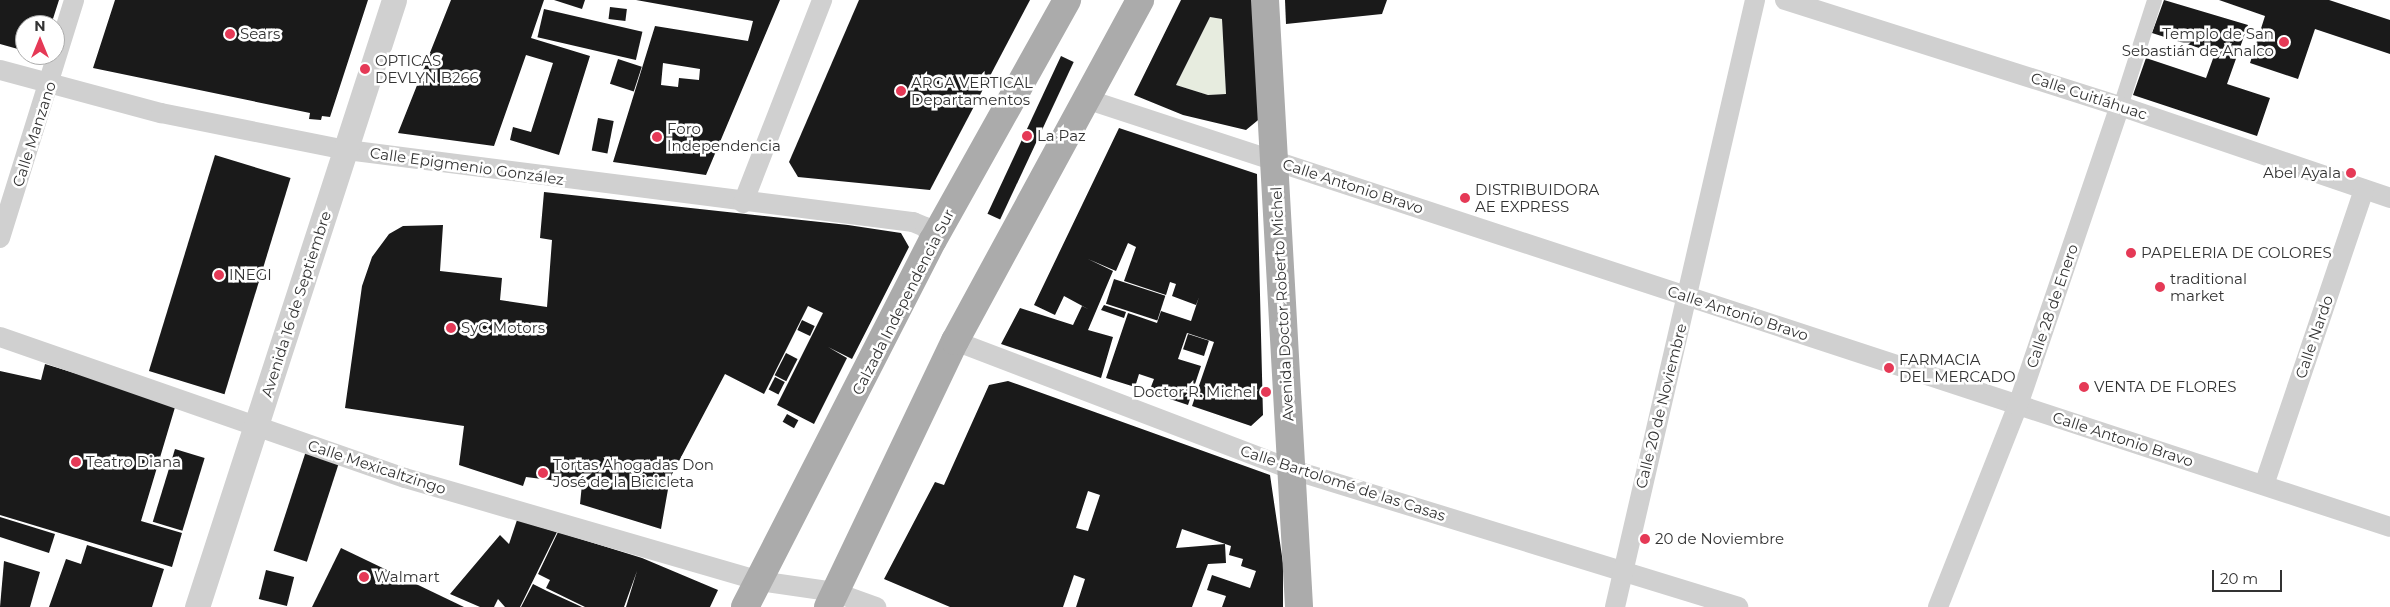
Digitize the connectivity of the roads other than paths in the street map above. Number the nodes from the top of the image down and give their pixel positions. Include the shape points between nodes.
1 (74, 0) edge
2 (394, 0) edge
3 (822, 0) edge
4 (1067, 0) edge
5 (1140, 0) edge
6 (1265, 0) edge
7 (1755, 0) edge
8 (1785, 0) edge
9 (2154, 0) edge
10 (0, 70) edge
11 (50, 86) junction
12 (1086, 99) junction
13 (2120, 106) junction
14 (347, 150) junction
15 (1274, 160) junction
16 (2364, 189) junction
17 (2390, 198) edge
18 (743, 203) junction
19 (0, 238) edge
20 (933, 240) junction
21 (1688, 296) junction
22 (0, 337) edge
23 (955, 340) junction
24 (2018, 405) junction
25 (255, 427) junction
26 (1290, 469) junction
27 (2264, 485) junction
28 (2390, 527) edge
29 (1624, 570) junction
30 (759, 581) junction
31 (831, 600) edge
32 (197, 607) edge
33 (745, 607) edge
34 (876, 607) edge
35 (1299, 607) edge
36 (1615, 607) edge
37 (1738, 607) edge
38 (1938, 607) edge

1 - 11 street, Calle Manzano
2 - 14 street, Avenida 16 de Septiembre
3 - 18 street
4 - 20 main road, Calzada Independencia Sur
5 - 12 main road
6 - 15 main road, Avenida Doctor Roberto Michel
7 - 21 street, Calle 20 de Noviembre
8 - 13 street, Calle Cuitláhuac
9 - 13 street, Calle 28 de Enero
10 - 11 street, Calle Epigmenio González
11 - 14 street, Calle Epigmenio González
11 - 19 street, Calle Manzano
12 - 15 street, Calle Antonio Bravo
12 - 23 main road
13 - 16 street, Calle Cuitláhuac
13 - 24 street, Calle 28 de Enero
14 - 18 street, Calle Epigmenio González
14 - 25 street, Avenida 16 de Septiembre
15 - 21 street, Calle Antonio Bravo
15 - 26 main road, Avenida Doctor Roberto Michel
16 - 17 street, Calle Cuitláhuac
16 - 27 street, Calle Nardo
18 - 20 street, Calle Epigmenio González via 913,222 925,227
20 - 30 main road, Calzada Independencia Sur
21 - 24 street, Calle Antonio Bravo
21 - 29 street, Calle 20 de Noviembre
22 - 25 street, Calle Mexicaltzingo
23 - 26 street, Calle Bartolomé de las Casas
23 - 31 main road
24 - 27 street, Calle Antonio Bravo
24 - 38 street, Calle 28 de Enero
25 - 30 street, Calle Mexicaltzingo via 405,478
25 - 32 street, Avenida 16 de Septiembre
26 - 29 street, Calle Bartolomé de las Casas
26 - 35 main road, Avenida Doctor Roberto Michel
27 - 28 street, Calle Antonio Bravo
29 - 36 street, Calle 20 de Noviembre
29 - 37 street, Calle Bartolomé de las Casas
30 - 31 street, Calle Mexicaltzingo
30 - 33 main road, Calzada Independencia Sur
31 - 34 street, Calle Mexicaltzingo

